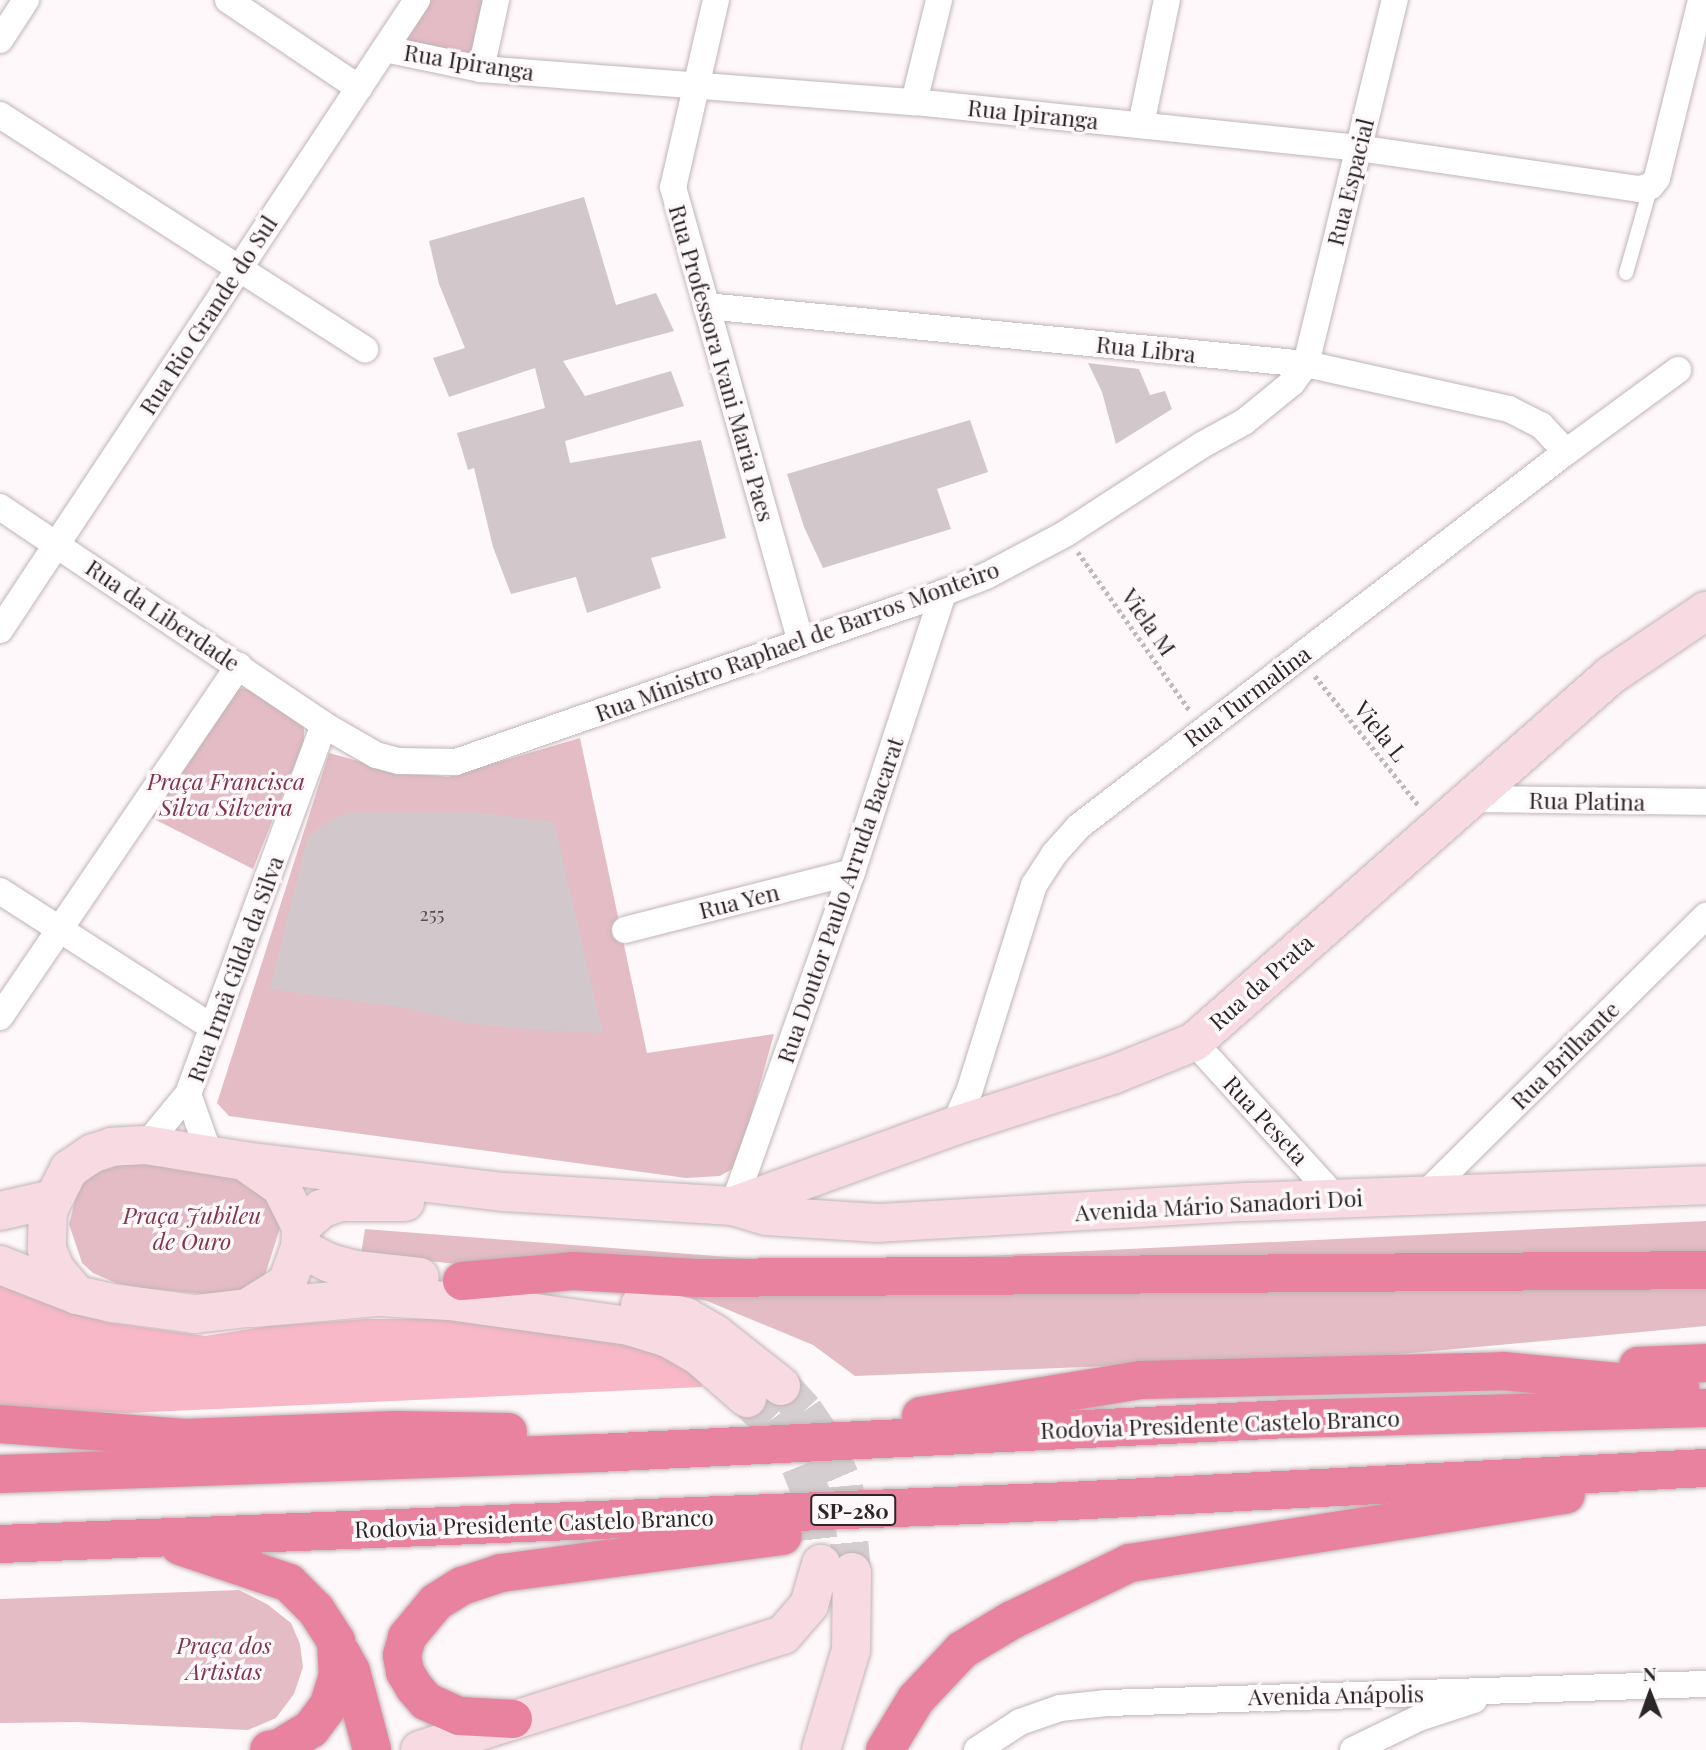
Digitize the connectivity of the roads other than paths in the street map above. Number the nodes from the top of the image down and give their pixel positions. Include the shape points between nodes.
1 (26, 0) edge
2 (228, 0) edge
3 (417, 0) edge
4 (496, 0) edge
5 (716, 0) edge
6 (939, 0) edge
7 (1167, 0) edge
8 (1395, 0) edge
9 (1701, 0) edge
10 (0, 40) edge
11 (385, 49) junction
12 (481, 69) junction
13 (694, 85) junction
14 (359, 88) junction
15 (914, 102) junction
16 (0, 115) edge
17 (1141, 125) junction
18 (1358, 148) junction
19 (1651, 186) junction
20 (239, 268) junction
21 (1626, 273) dead end
22 (706, 306) junction
23 (365, 349) dead end
24 (1306, 364) junction
25 (1678, 370) dead end
26 (1566, 452) junction
27 (0, 507) edge
28 (57, 544) junction
29 (943, 593) junction
30 (1706, 611) edge
31 (0, 630) edge
32 (801, 642) junction
33 (239, 665) junction
34 (324, 725) junction
35 (1468, 799) junction
36 (1706, 802) edge
37 (852, 872) junction
38 (0, 891) edge
39 (1706, 916) edge
40 (58, 930) junction
41 (625, 930) dead end
42 (0, 1017) edge
43 (213, 1028) junction
44 (1194, 1042) junction
45 (188, 1094) junction
46 (954, 1126) junction
47 (146, 1145) junction
48 (227, 1157) junction
49 (859, 1162) junction
50 (1706, 1185) edge
51 (504, 1192) junction
52 (1424, 1195) junction
53 (53, 1199) junction
54 (1337, 1199) junction
55 (733, 1206) junction
56 (0, 1211) edge
57 (878, 1223) junction
58 (300, 1237) junction
59 (0, 1239) edge
60 (47, 1249) junction
61 (0, 1265) edge
62 (1706, 1270) edge
63 (462, 1281) junction
64 (77, 1295) junction
65 (247, 1308) junction
66 (1706, 1363) edge
67 (1503, 1371) junction
68 (1706, 1391) edge
69 (1706, 1408) edge
70 (0, 1423) edge
71 (733, 1446) junction
72 (598, 1453) junction
73 (1706, 1468) edge
74 (0, 1474) edge
75 (1706, 1495) edge
76 (1069, 1502) junction
77 (1522, 1504) junction
78 (155, 1538) junction
79 (0, 1544) edge
80 (336, 1641) junction
81 (1706, 1684) edge
82 (1502, 1691) junction
83 (513, 1720) junction
84 (269, 1750) edge
85 (372, 1750) edge
86 (420, 1750) edge
87 (821, 1750) edge
88 (885, 1750) edge
89 (977, 1750) edge
90 (1353, 1750) edge

1 - 10 street
2 - 14 street
3 - 11 street, Rua Rio Grande do Sul
4 - 12 street
5 - 13 street, Rua Professora Ivani Maria Paes
6 - 15 street
7 - 17 street
8 - 18 street, Rua Espacial
9 - 19 street via 1662,160
11 - 12 street, Rua Ipiranga
11 - 14 street, Rua Rio Grande do Sul
12 - 13 street, Rua Ipiranga
13 - 15 street, Rua Ipiranga
13 - 22 street, Rua Professora Ivani Maria Paes via 673,187
14 - 20 street, Rua Rio Grande do Sul
15 - 17 street, Rua Ipiranga
16 - 20 street
17 - 18 street, Rua Ipiranga
18 - 19 street, Rua Ipiranga via 1639,190
18 - 24 street, Rua Espacial
19 - 21 lane
20 - 23 street
20 - 28 street, Rua Rio Grande do Sul
22 - 24 street, Rua Libra
22 - 32 street, Rua Professora Ivani Maria Paes
24 - 26 street, Rua Libra via 1509,410 1541,425
24 - 29 street, Rua Ministro Raphael de Barros Monteiro via 1283,391 1244,422 1065,534
25 - 26 street, Rua Turmalina
26 - 46 street, Rua Turmalina via 1078,827 1034,885 970,1089
27 - 28 street, Rua da Liberdade
28 - 31 street, Rua Rio Grande do Sul
28 - 33 street, Rua da Liberdade
29 - 32 street, Rua Ministro Raphael de Barros Monteiro
29 - 37 street, Rua Doutor Paulo Arruda Bacarat
30 - 35 main road, Rua da Prata via 1611,676
32 - 34 street, Rua Ministro Raphael de Barros Monteiro via 456,762 399,761 376,755
33 - 34 street, Rua da Liberdade
33 - 40 street
34 - 43 street, Rua Irmã Gilda da Silva
35 - 36 street, Rua Platina
35 - 44 main road, Rua da Prata
37 - 41 street, Rua Yen
37 - 55 street, Rua Doutor Paulo Arruda Bacarat
38 - 40 street
39 - 52 street, Rua Brilhante
40 - 42 street
40 - 43 street
43 - 45 street, Rua Irmã Gilda da Silva
44 - 46 main road, Rua da Prata via 1115,1074
44 - 54 street, Rua Peseta
45 - 47 street, Rua Irmã Gilda da Silva
45 - 48 street, Rua Irmã Gilda da Silva
46 - 49 main road, Rua da Prata
47 - 48 main road
47 - 53 main road via 93,1153 69,1169
48 - 51 main road
48 - 58 main road via 281,1187
49 - 55 main road, Rua da Prata
49 - 57 main road via 853,1192
50 - 52 main road, Avenida Mário Sanadori Doi
51 - 55 main road
51 - 58 main road via 440,1205 340,1202 321,1209
52 - 54 main road, Avenida Mário Sanadori Doi
53 - 56 main road
53 - 60 main road via 48,1211
54 - 57 main road, Avenida Mário Sanadori Doi
55 - 57 main road, Avenida Mário Sanadori Doi via 766,1216
58 - 63 main road via 330,1263
58 - 65 main road via 287,1283
59 - 60 main road
60 - 64 main road via 55,1269
61 - 64 main road
62 - 63 highway via 696,1278 573,1271
63 - 65 main road via 641,1305 686,1317 715,1334 764,1392 668,1338 629,1326 449,1301 378,1297
64 - 65 main road via 194,1314
66 - 67 highway, Rodovia Presidente Castelo Branco
67 - 68 highway, Rodovia Presidente Castelo Branco
67 - 71 highway, Rodovia Presidente Castelo Branco via 1140,1380
69 - 71 highway, Rodovia Presidente Castelo Branco via 1289,1419
70 - 72 highway via 185,1438 395,1430 533,1433
71 - 72 highway, Rodovia Presidente Castelo Branco
72 - 74 highway, Rodovia Presidente Castelo Branco
73 - 76 highway, Rodovia Presidente Castelo Branco / SP-280
73 - 77 highway
75 - 77 highway, Rodovia Presidente Castelo Branco
76 - 77 highway, Rodovia Presidente Castelo Branco
76 - 78 highway, Rodovia Presidente Castelo Branco / SP-280
76 - 83 highway via 501,1573 461,1586 436,1602 407,1637 402,1655 405,1672 425,1701 459,1716
77 - 88 highway via 1130,1563 1012,1620 962,1650 916,1699
78 - 79 highway, Rodovia Presidente Castelo Branco / SP-280
78 - 80 highway via 289,1583 316,1610
80 - 84 highway via 338,1675 329,1705 311,1730
80 - 85 highway via 351,1671
81 - 82 street, Avenida Anápolis
82 - 89 street, Avenida Anápolis via 1272,1696 1071,1707 1020,1722
82 - 90 street via 1419,1718
83 - 86 main road
83 - 87 main road via 783,1635 836,1568 852,1650

